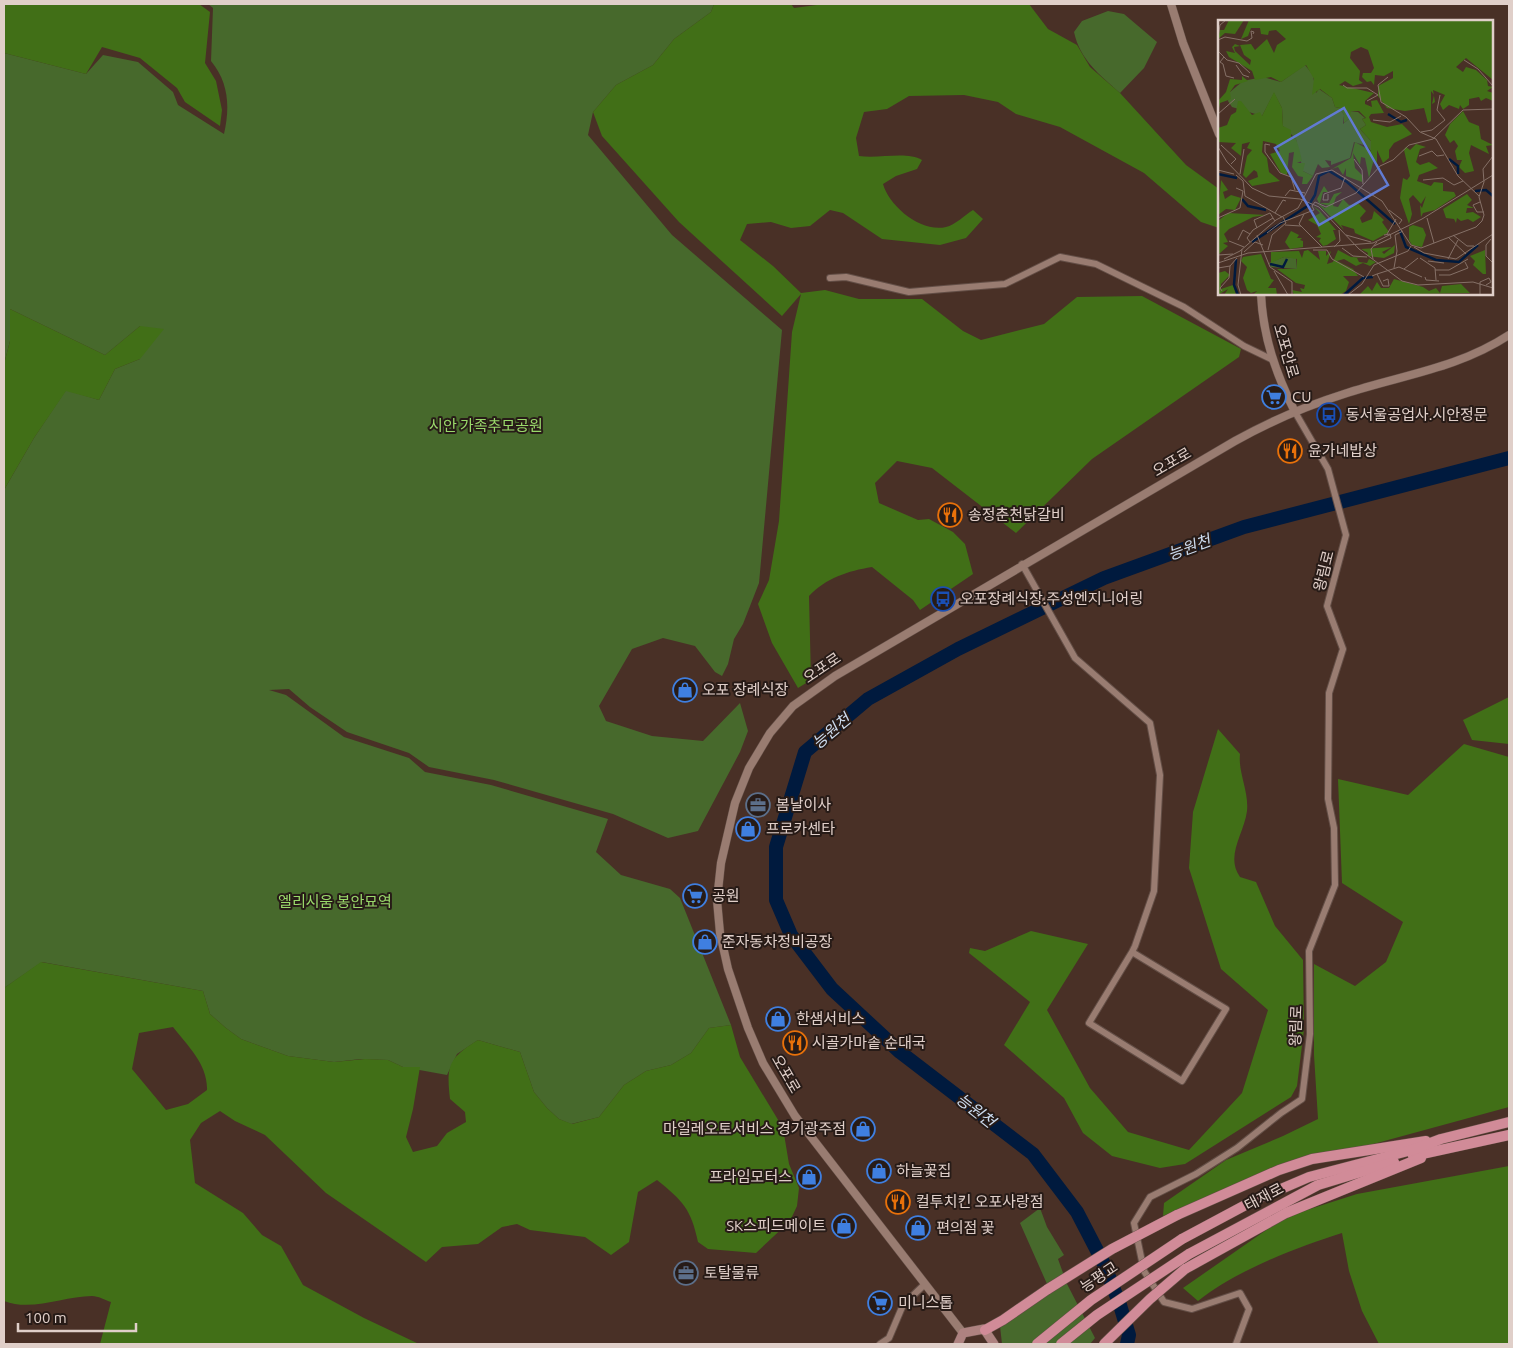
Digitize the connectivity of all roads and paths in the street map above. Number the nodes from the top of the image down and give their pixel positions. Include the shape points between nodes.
1 (1171, 4) edge
2 (1218, 131) edge
3 (830, 278) dead end
4 (1261, 295) edge
5 (1509, 335) edge
6 (1271, 359) junction
7 (1295, 412) junction
8 (1022, 564) junction
9 (1132, 952) junction
10 (1509, 1122) edge
11 (1509, 1135) edge
12 (1445, 1143) junction
13 (1182, 1239) joint
14 (925, 1284) junction
15 (985, 1330) junction
16 (963, 1333) junction
17 (880, 1344) edge
18 (958, 1344) edge
19 (994, 1344) edge
20 (1037, 1344) edge
21 (1061, 1344) edge
22 (1104, 1344) edge
23 (1236, 1344) edge

1 - 2 street
3 - 6 street via 846,276 909,292 944,290 1005,284 1060,257 1096,264 1184,307 1244,346
4 - 6 street, 오포안로
5 - 7 street, 오포로 via 1482,351 1442,367 1344,394
6 - 7 street, 오포안로
7 - 8 street, 오포로 via 1235,441
7 - 23 street, 왕림로 via 1328,469 1346,535 1328,606 1343,649 1329,693 1328,799 1334,828 1336,885 1309,951 1310,1034 1302,1100 1237,1148 1196,1174 1150,1197 1134,1223 1144,1271 1164,1302 1192,1309 1240,1293 1249,1309
8 - 9 street via 1075,658 1150,723 1160,775 1154,891
8 - 14 street, 오포로 via 856,662 793,706 770,734 749,768 735,803 720,863 717,900 723,950 763,1063 794,1116
9 - 9 street via 1090,1023 1182,1082 1226,1009
10 - 12 highway, 태재로
11 - 12 highway, 태재로
12 - 13 highway, 태재로 via 1309,1177 1253,1200
12 - 15 highway, bridge via 1312,1158 1279,1170 1177,1215 1112,1249
12 - 21 highway, 태재로, bridge via 1318,1185 1189,1254
12 - 22 highway, bridge via 1286,1213 1185,1269 1150,1298
13 - 20 highway, 능평교, bridge via 1090,1300
14 - 16 street, 오포로
14 - 17 street via 903,1305 889,1338
15 - 16 main road
15 - 19 main road
16 - 18 main road

